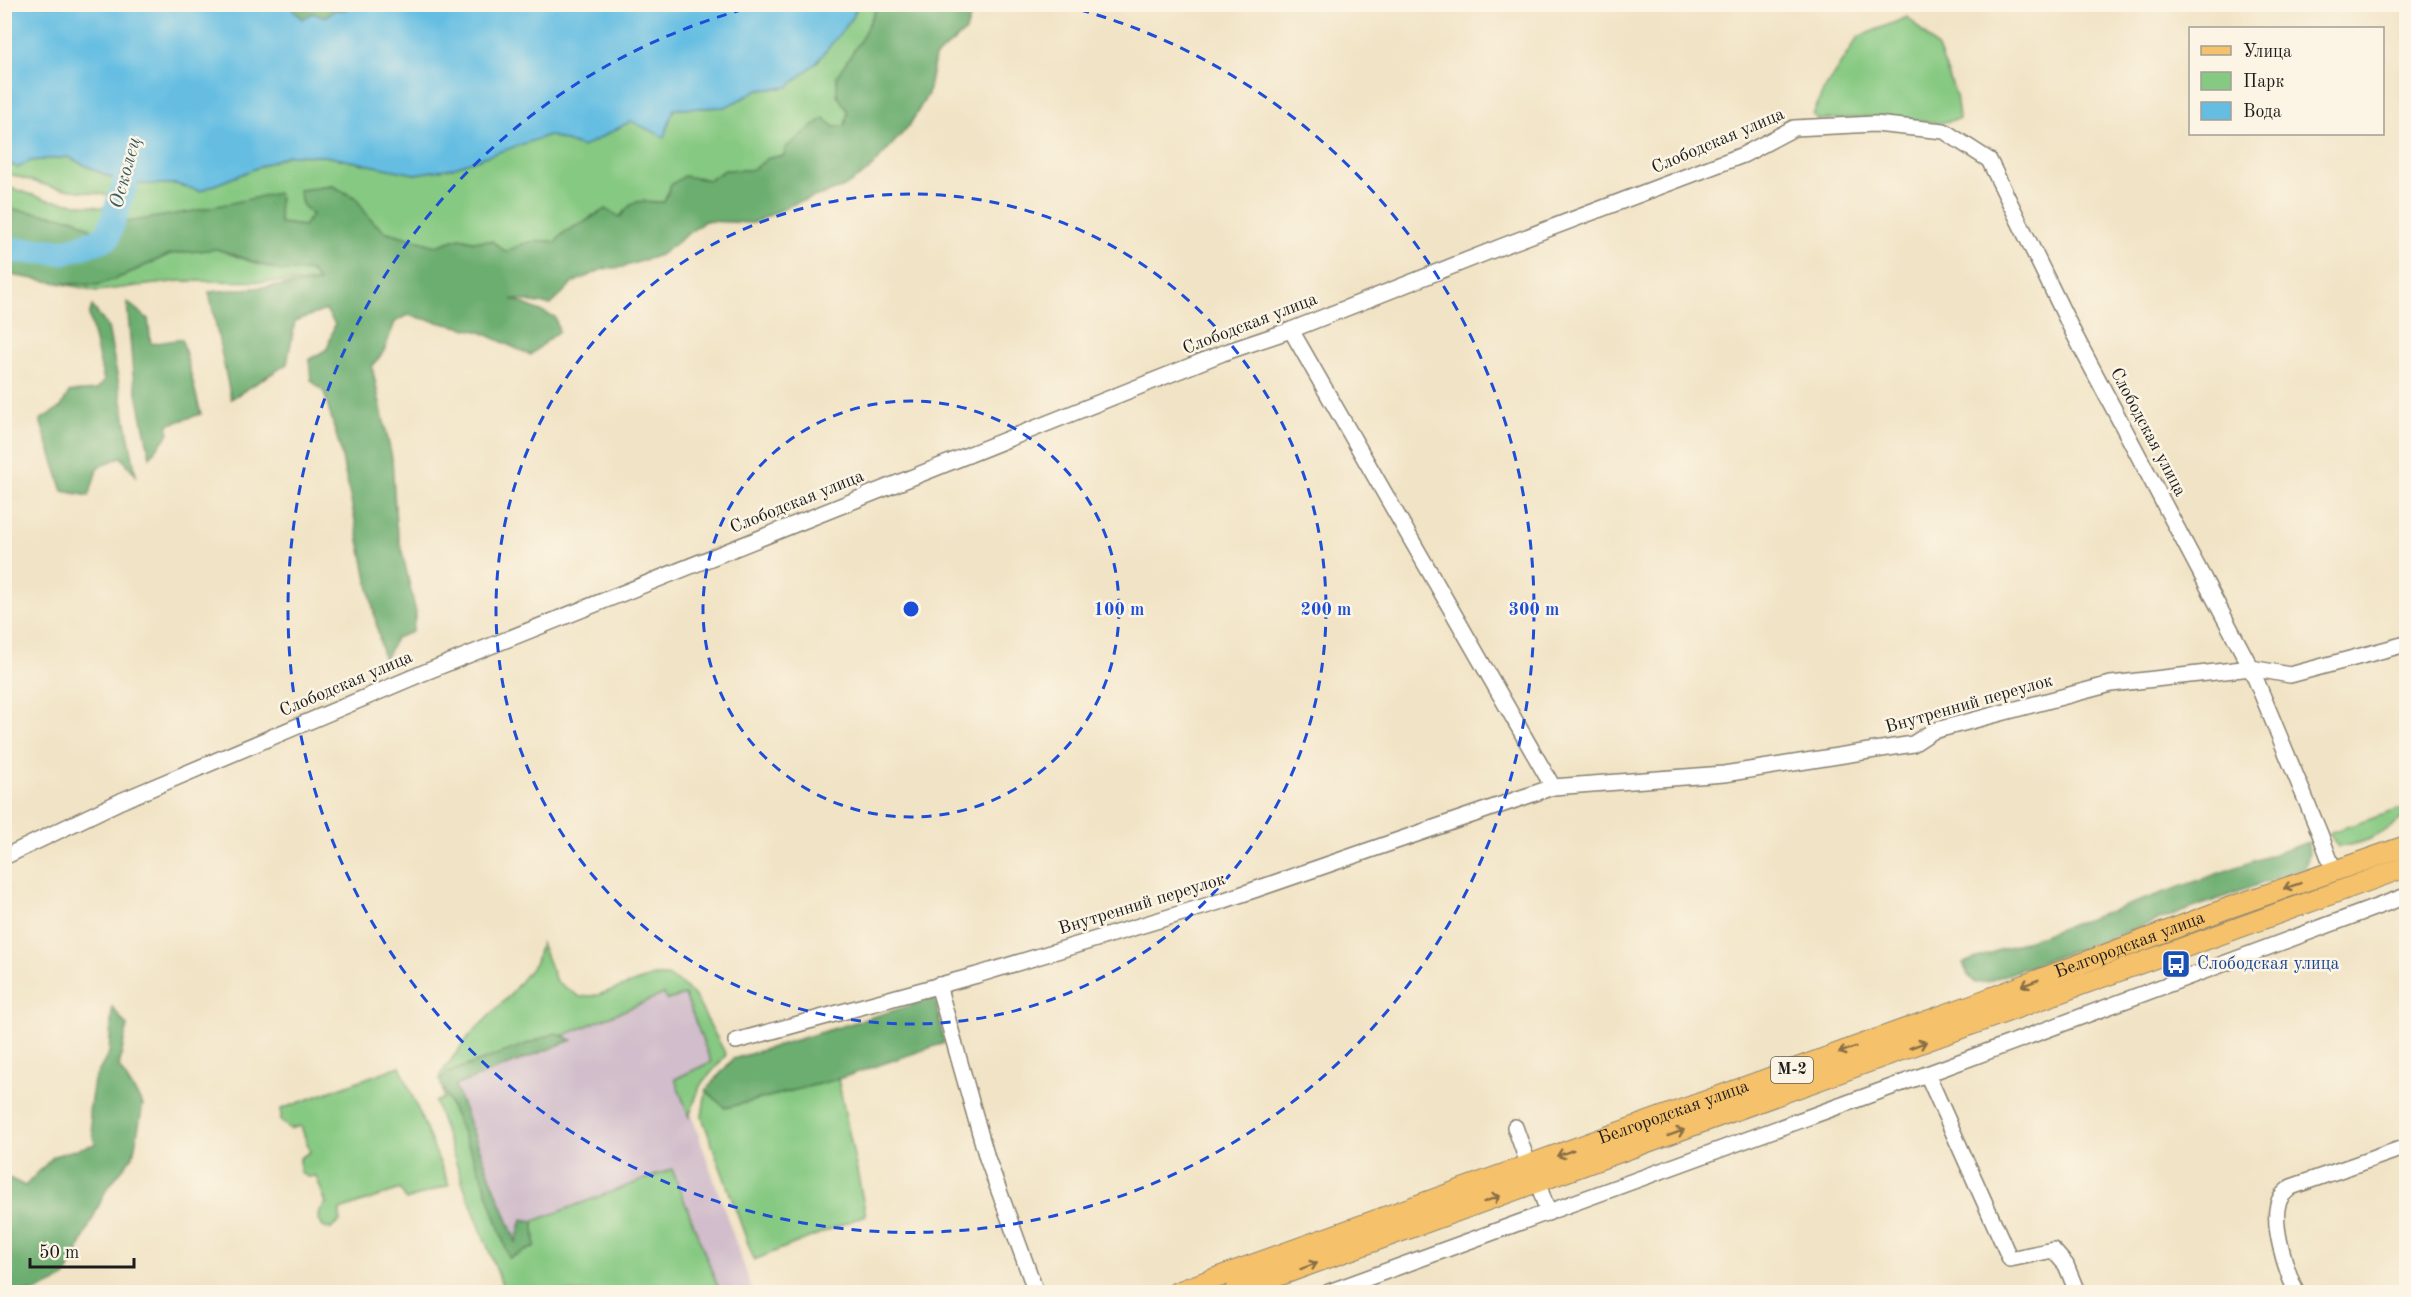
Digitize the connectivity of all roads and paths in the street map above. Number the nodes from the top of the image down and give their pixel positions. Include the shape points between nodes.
1 (1292, 330) junction
2 (2406, 644) edge
3 (2251, 668) junction
4 (1553, 787) junction
5 (2406, 846) edge
6 (4, 857) edge
7 (2406, 867) edge
8 (2334, 871) junction
9 (2406, 896) edge
10 (2320, 897) junction
11 (2329, 923) junction
12 (938, 986) junction
13 (736, 1041) dead end
14 (1927, 1074) junction
15 (1515, 1127) dead end
16 (2406, 1147) edge
17 (1534, 1175) junction
18 (1548, 1213) junction
19 (1036, 1293) edge
20 (1177, 1293) edge
21 (1234, 1293) edge
22 (1329, 1293) edge
23 (2077, 1293) edge
24 (2296, 1293) edge

1 - 3 street, Слободская улица via 1743,155 1794,128 1875,124 1944,131 1989,160 2074,334
1 - 4 street
1 - 6 street, Слободская улица via 1223,353 423,673 121,801
2 - 3 street via 2290,675
3 - 4 street, Внутренний переулок via 2112,684 1933,731 1913,744 1724,774
3 - 8 street, Слободская улица
4 - 12 street, Внутренний переулок via 1222,900
5 - 8 main road, Белгородская улица / М-2
7 - 10 main road, Белгородская улица / М-2
8 -> 17 main road, Белгородская улица / М-2 via 1988,999
9 - 11 street
10 - 11 street
17 -> 10 main road, Белгородская улица / М-2
11 - 14 street
12 - 13 street, Внутренний переулок
12 - 19 street via 987,1158
14 - 18 street
14 - 23 street via 2010,1259 2053,1250 2066,1265
15 - 17 street
16 - 24 street via 2290,1187 2280,1197 2278,1229 2285,1268
17 - 18 street
17 - 20 main road, Белгородская улица / М-2
21 -> 17 main road, Белгородская улица / М-2
18 - 22 street

